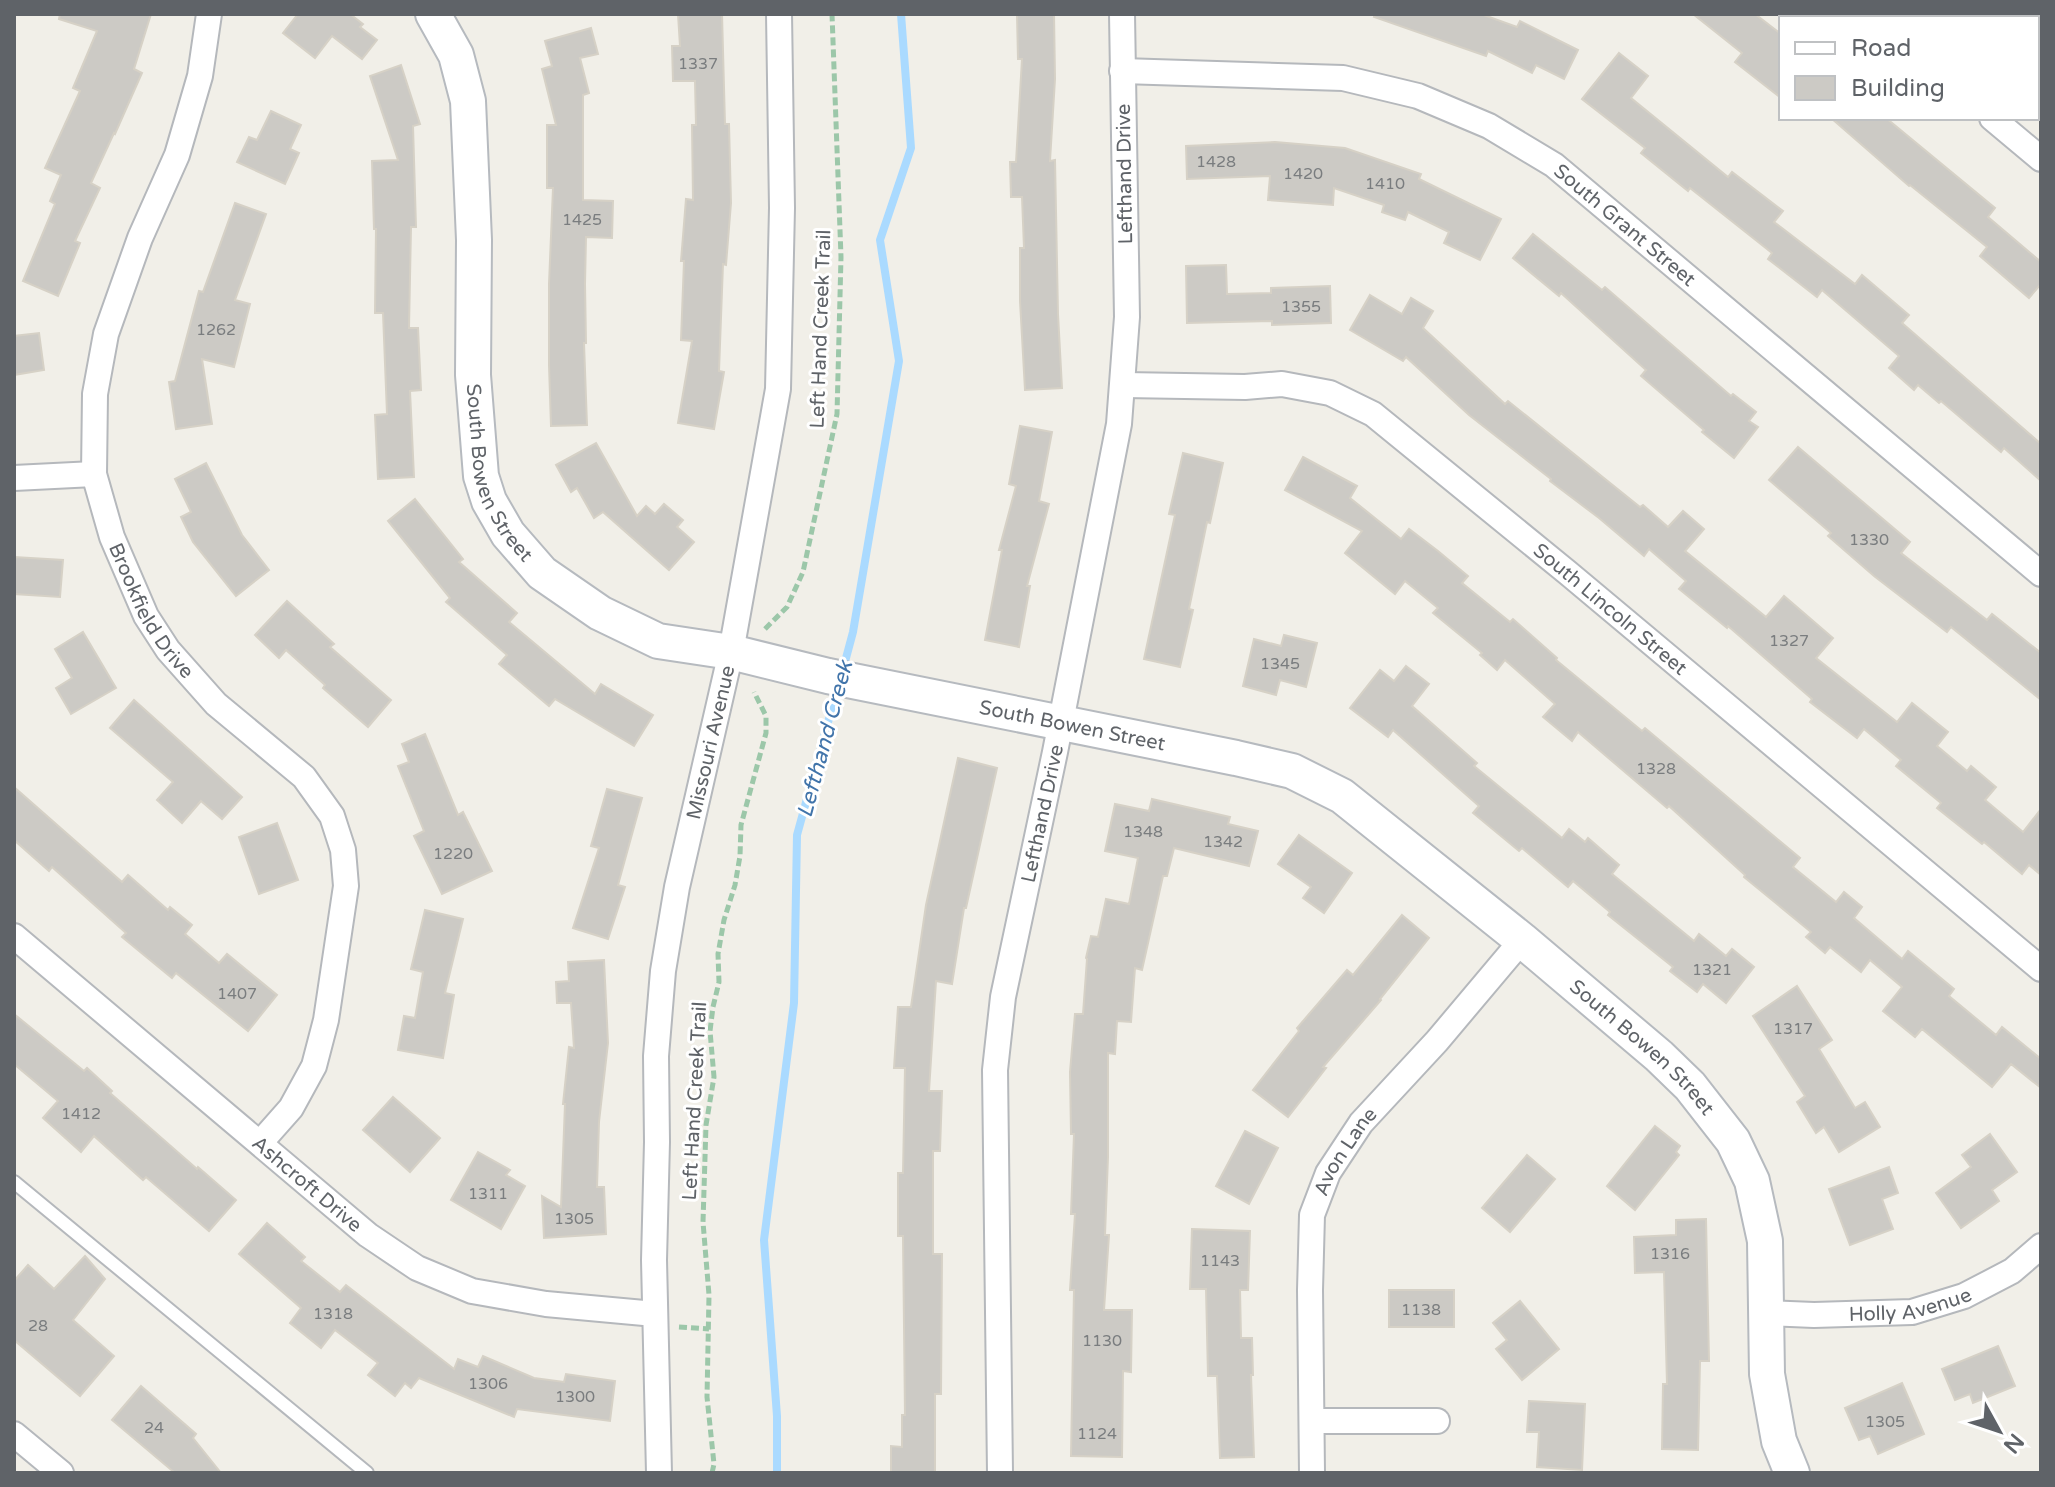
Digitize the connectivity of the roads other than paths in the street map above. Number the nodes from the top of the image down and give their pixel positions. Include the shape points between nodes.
1 (209, 14) edge
2 (433, 14) edge
3 (779, 14) edge
4 (1122, 14) edge
5 (1122, 71) junction
6 (1994, 120) edge
7 (2041, 159) edge
8 (1124, 385) junction
9 (94, 474) junction
10 (14, 478) edge
11 (2041, 574) edge
12 (731, 652) junction
13 (1061, 722) junction
14 (14, 936) edge
15 (1522, 940) junction
16 (2041, 969) edge
17 (260, 1143) junction
18 (14, 1182) edge
19 (2041, 1246) edge
20 (1765, 1313) junction
21 (655, 1314) junction
22 (1312, 1421) junction
23 (1437, 1421) dead end
24 (14, 1434) edge
25 (61, 1473) edge
26 (367, 1473) edge
27 (659, 1473) edge
28 (1000, 1473) edge
29 (1312, 1473) edge
30 (1792, 1473) edge

1 - 9 street, Brookfield Drive via 200,76 177,155 106,334 95,394
2 - 12 street, South Bowen Street via 456,55 468,101 473,375 481,476 489,501 508,534 542,573 600,613 658,641
3 - 12 street, Missouri Avenue via 778,389
4 - 5 street, Lefthand Drive
5 - 8 street, Lefthand Drive
5 - 11 street, South Grant Street via 1343,78 1418,96 1489,126 1554,165
6 - 7 street
8 - 13 street, Lefthand Drive
8 - 16 street, South Lincoln Street via 1282,384 1330,393 1373,414
9 - 10 street
9 - 17 street, Brookfield Drive via 112,537 146,616 168,650 216,704 304,777 332,816 343,850 346,886 314,1066 291,1108
12 - 13 street, South Bowen Street
12 - 21 street, Missouri Avenue via 663,971 656,1056
13 - 15 street, South Bowen Street via 1292,771 1342,796
13 - 28 street, Lefthand Drive via 1003,997 995,1070
14 - 17 street, Ashcroft Drive
15 - 20 street, South Bowen Street via 1659,1056 1733,1141 1752,1181 1765,1241
15 - 22 street, Avon Lane via 1361,1123 1328,1173 1312,1215
17 - 21 street, Ashcroft Drive via 368,1235 417,1268 472,1291
18 - 26 lane
19 - 20 street, Holly Avenue via 2012,1271 1964,1296 1912,1312
20 - 30 street, South Bowen Street via 1767,1374 1779,1441
21 - 27 street, Missouri Avenue
22 - 23 street
22 - 29 street, Avon Lane
24 - 25 street

